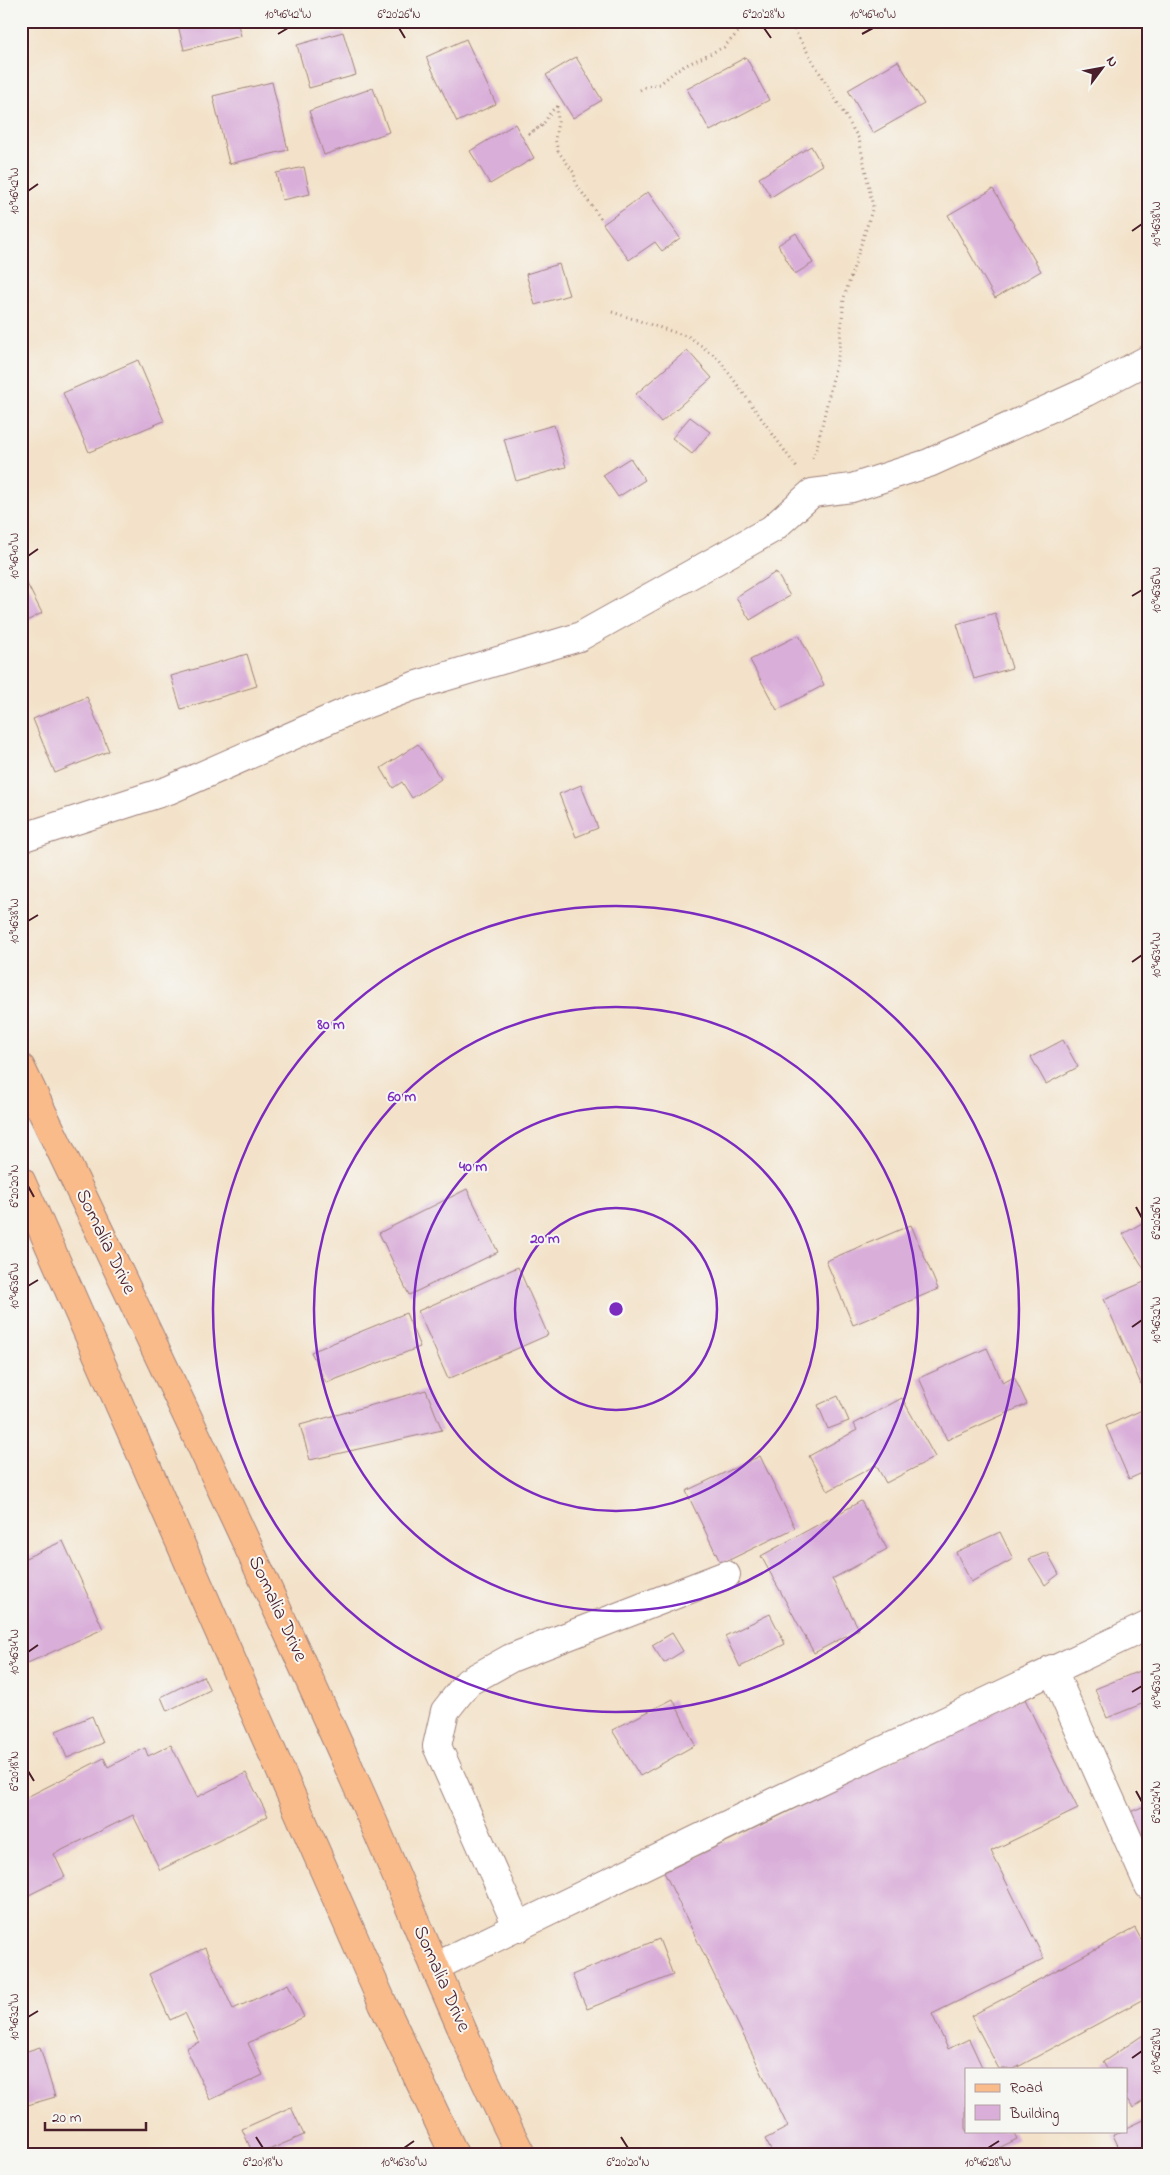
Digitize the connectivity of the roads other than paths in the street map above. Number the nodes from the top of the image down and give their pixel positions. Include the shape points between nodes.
1 (1149, 359) edge
2 (21, 838) edge
3 (21, 1068) edge
4 (21, 1181) edge
5 (726, 1575) dead end
6 (1149, 1625) edge
7 (1052, 1669) junction
8 (1149, 1886) edge
9 (518, 1928) junction
10 (435, 1968) junction
11 (454, 2154) edge
12 (522, 2154) edge

1 - 2 street via 1086,392 929,463 852,488 808,486 772,529 579,637 414,686 353,709 169,790
3 - 10 main road, Somalia Drive via 179,1394 357,1784
4 - 11 main road via 383,2004
5 - 9 street via 512,1658 468,1682 445,1711 437,1746
6 - 7 street
7 - 8 street
7 - 9 street
9 - 10 street
10 - 12 main road, Somalia Drive

